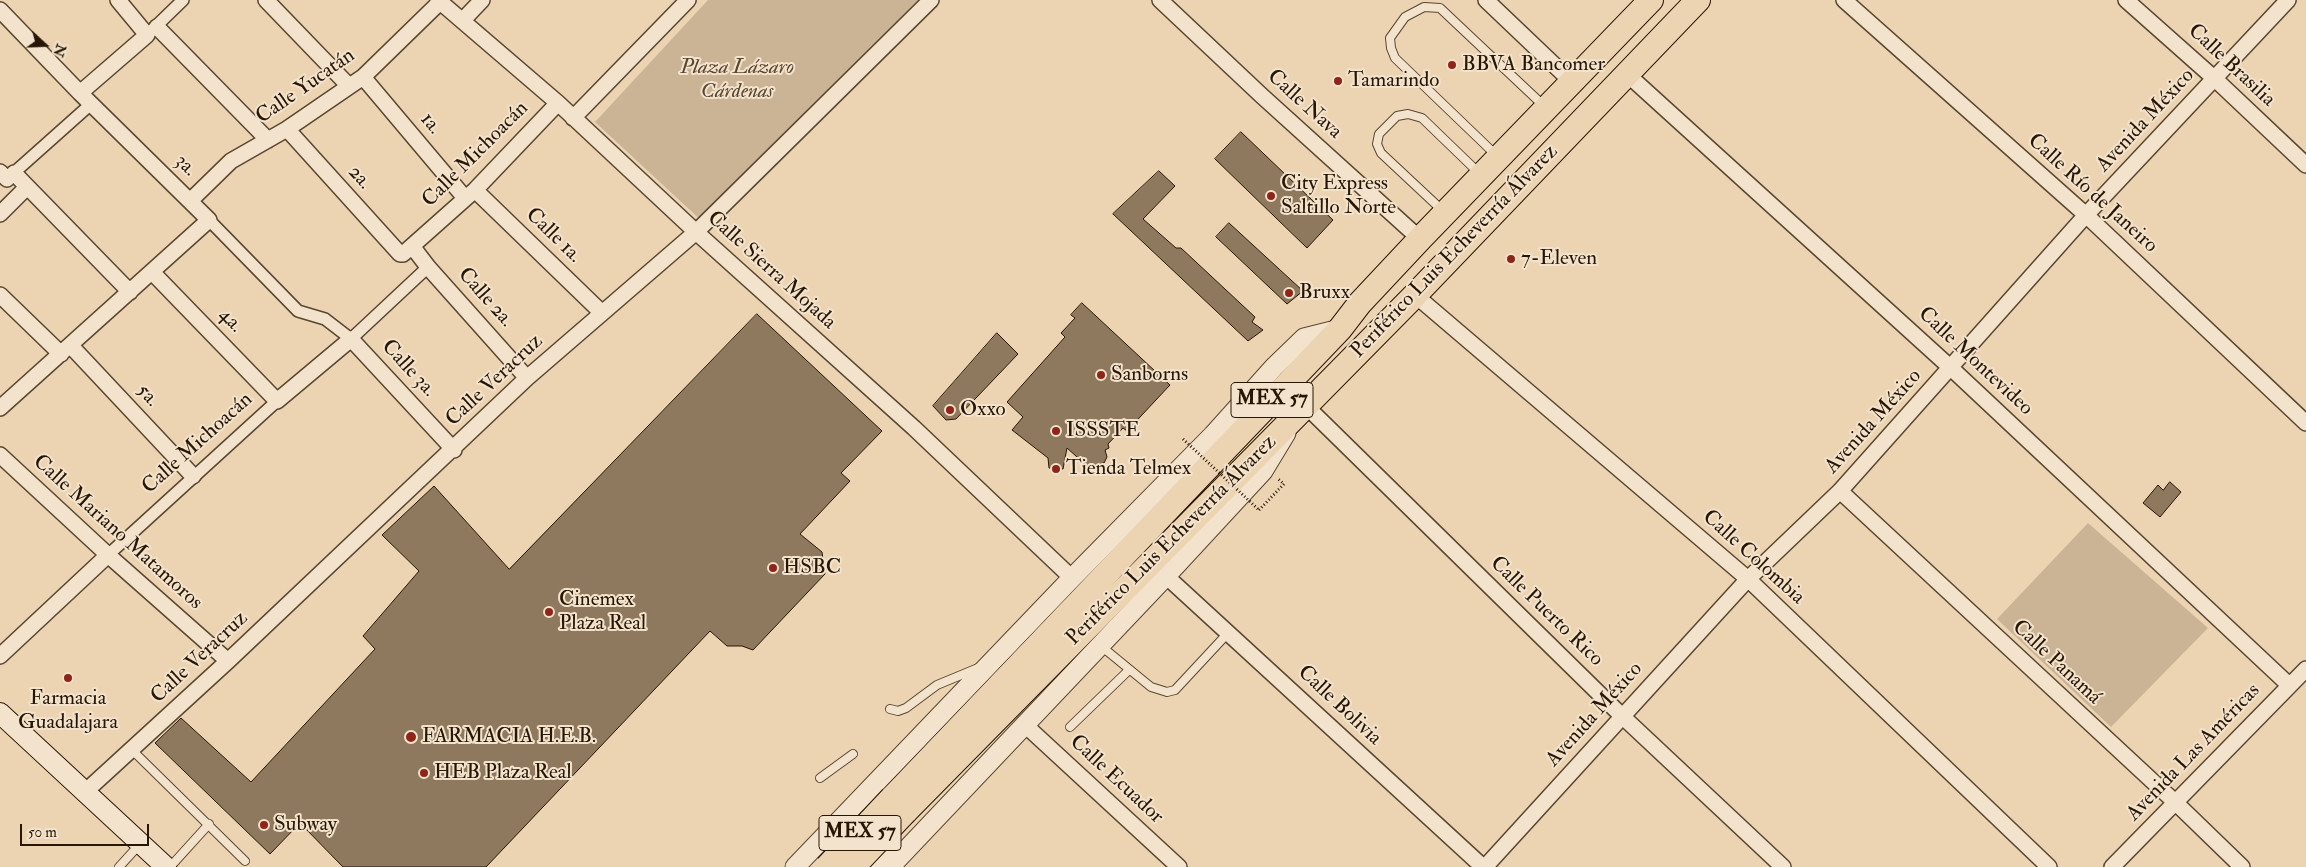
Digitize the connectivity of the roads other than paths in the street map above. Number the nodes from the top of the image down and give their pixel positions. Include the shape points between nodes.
1 (118, 0) edge
2 (183, 0) edge
3 (266, 0) edge
4 (482, 0) edge
5 (688, 0) edge
6 (931, 0) edge
7 (1160, 0) edge
8 (1486, 0) edge
9 (1644, 0) edge
10 (1651, 0) edge
11 (1698, 0) edge
12 (1844, 0) edge
13 (2126, 0) edge
14 (2288, 0) edge
15 (439, 1) edge
16 (0, 10) edge
17 (463, 20) junction
18 (1627, 24) junction
19 (152, 31) junction
20 (1628, 74) junction
21 (363, 77) junction
22 (2215, 79) junction
23 (1571, 81) junction
24 (349, 86) junction
25 (80, 93) junction
26 (558, 103) junction
27 (91, 104) junction
28 (1546, 108) junction
29 (574, 118) junction
30 (286, 129) junction
31 (268, 140) junction
32 (1498, 158) junction
33 (2306, 166) edge
34 (7, 174) edge
35 (1482, 175) junction
36 (27, 187) junction
37 (470, 194) junction
38 (190, 201) junction
39 (1446, 213) junction
40 (0, 214) edge
41 (2086, 216) junction
42 (209, 220) junction
43 (696, 232) junction
44 (1420, 239) junction
45 (412, 246) junction
46 (400, 254) joint
47 (428, 267) junction
48 (152, 272) junction
49 (130, 292) junction
50 (0, 294) edge
51 (1415, 295) junction
52 (601, 312) junction
53 (1340, 329) junction
54 (351, 339) junction
55 (66, 350) junction
56 (1951, 368) junction
57 (527, 378) junction
58 (277, 401) junction
59 (0, 408) edge
60 (1299, 411) junction
61 (2306, 423) edge
62 (454, 450) junction
63 (0, 455) edge
64 (193, 476) junction
65 (1840, 491) junction
66 (108, 555) junction
67 (1166, 576) junction
68 (1072, 578) junction
69 (1748, 579) junction
70 (1228, 633) junction
71 (1099, 645) junction
72 (0, 656) edge
73 (228, 662) junction
74 (990, 663) junction
75 (2306, 669) edge
76 (1129, 670) junction
77 (2289, 685) junction
78 (890, 710) dead end
79 (0, 713) edge
80 (1622, 716) junction
81 (1024, 724) junction
82 (1070, 727) dead end
83 (131, 749) junction
84 (854, 754) dead end
85 (820, 778) dead end
86 (875, 783) junction
87 (86, 791) junction
88 (2176, 802) junction
89 (899, 805) junction
90 (209, 824) junction
91 (140, 844) junction
92 (245, 860) dead end
93 (802, 863) edge
94 (119, 867) edge
95 (168, 867) edge
96 (827, 867) edge
97 (853, 867) edge
98 (872, 867) edge
99 (890, 867) edge
100 (1179, 867) edge
101 (1484, 867) edge
102 (1783, 867) edge
103 (2048, 867) edge
104 (2112, 867) edge
105 (2242, 867) edge

1 - 19 street
2 - 19 street
3 - 24 street
4 - 17 street
5 - 29 street
6 - 43 street, Calle Veracruz
7 - 44 street, Calle Nava
8 - 23 street
9 - 18 street
10 - 18 highway, Periférico Luis Echeverría Álvarez / MEX 57
11 - 20 highway, Periférico Luis Echeverría Álvarez / MEX 57
12 - 41 street, Calle Río de Janeiro
13 - 22 street, Calle Brasilia
14 - 22 street, Avenida México
15 - 17 street, Calle Sierra Mojada
15 - 21 street, Calle Yucatán
16 - 25 street, 3a.
17 - 26 street, Calle Sierra Mojada
18 - 23 highway, Periférico Luis Echeverría Álvarez / MEX 57
19 - 25 street
19 - 31 street
20 - 51 highway, Periférico Luis Echeverría Álvarez / MEX 57
20 - 56 street, Calle Montevideo
21 - 24 street, Calle Yucatán
21 - 37 street, 1a.
22 - 33 street, Calle Brasilia
22 - 41 street, Avenida México
23 - 28 highway, Periférico Luis Echeverría Álvarez / MEX 57
24 - 30 street, Calle Yucatán
25 - 27 street, 3a.
26 - 29 street, Calle Sierra Mojada
26 - 37 street, Calle Michoacán
27 - 34 street
27 - 38 street, 3a.
28 - 32 highway, Periférico Luis Echeverría Álvarez / MEX 57
28 - 32 lane via 1440,8 1424,8 1405,17 1390,38 1395,58
29 - 43 street, Calle Sierra Mojada
30 - 31 street, Calle Yucatán
30 - 46 street, 2a.
31 - 38 street, Calle Yucatán via 231,161
32 - 35 highway, Periférico Luis Echeverría Álvarez / MEX 57
34 - 36 street
35 - 39 highway, Periférico Luis Echeverría Álvarez / MEX 57
35 - 39 lane via 1422,118 1408,114 1397,116 1386,126 1379,134 1377,144 1381,153
36 - 40 street
36 - 49 street
37 - 45 street, Calle Michoacán
37 - 52 street, Calle 1a.
38 - 42 street, 3a.
39 - 44 highway, Periférico Luis Echeverría Álvarez / MEX 57
41 - 56 street, Avenida México
41 - 61 street, Calle Río de Janeiro
42 - 48 street
42 - 54 street, 3a. via 298,311 325,319
43 - 52 street, Calle Veracruz
43 - 68 street, Calle Sierra Mojada via 914,428
44 - 53 highway, Periférico Luis Echeverría Álvarez / MEX 57
45 - 46 street, Calle Michoacán
45 - 47 street, Calle 2a.
47 - 54 street, Calle Michoacán
47 - 57 street, Calle 2a.
48 - 49 street
48 - 58 street, 4a.
49 - 55 street
50 - 55 street, 5a.
51 - 60 highway, Periférico Luis Echeverría Álvarez / MEX 57
51 - 69 street, Calle Colombia
52 - 57 street, Calle Veracruz
53 - 68 street via 1304,338
53 - 89 highway, Periférico Luis Echeverría Álvarez / MEX 57
54 - 58 street, Calle Michoacán
54 - 62 street, Calle 3a.
55 - 59 street
55 - 64 street, 5a.
56 - 65 street, Avenida México
56 - 77 street, Calle Montevideo
57 - 62 street, Calle Veracruz
58 - 64 street, Calle Michoacán
60 - 67 street via 1263,471
60 - 80 street, Calle Puerto Rico
60 - 89 highway, Periférico Luis Echeverría Álvarez / MEX 57
62 - 73 street, Calle Veracruz
63 - 66 street, Calle Mariano Matamoros
64 - 66 street, Calle Michoacán
65 - 69 street, Avenida México
65 - 88 street, Calle Panamá
66 - 72 street, Calle Michoacán
66 - 73 street, Calle Mariano Matamoros
67 - 70 street, Calle Bolivia
67 - 71 street
68 - 74 street
69 - 80 street, Avenida México
69 - 103 street, Calle Colombia
70 - 76 lane via 1175,690 1159,691
70 - 101 street, Calle Bolivia
71 - 76 lane
71 - 81 street
73 - 83 street, Calle Veracruz
74 - 78 lane via 950,678 906,708
74 - 86 street
75 - 77 street, Avenida Las Américas
76 - 82 lane
77 - 88 street, Avenida Las Américas
79 - 87 main road
80 - 101 street, Avenida México
80 - 102 street, Calle Puerto Rico
81 - 99 street
81 - 100 street, Calle Ecuador
83 - 87 street, Calle Veracruz
83 - 90 lane
84 - 85 lane
86 - 93 street
86 - 98 street via 884,798 891,833 884,855
87 - 91 main road
88 - 104 street, Avenida Las Américas
88 - 105 street, Calle Panamá
89 - 96 highway, Periférico Luis Echeverría Álvarez / MEX 57, bridge
89 - 97 highway, Periférico Luis Echeverría Álvarez / MEX 57, bridge
90 - 92 lane
90 - 95 lane
91 - 94 lane
91 - 95 main road

